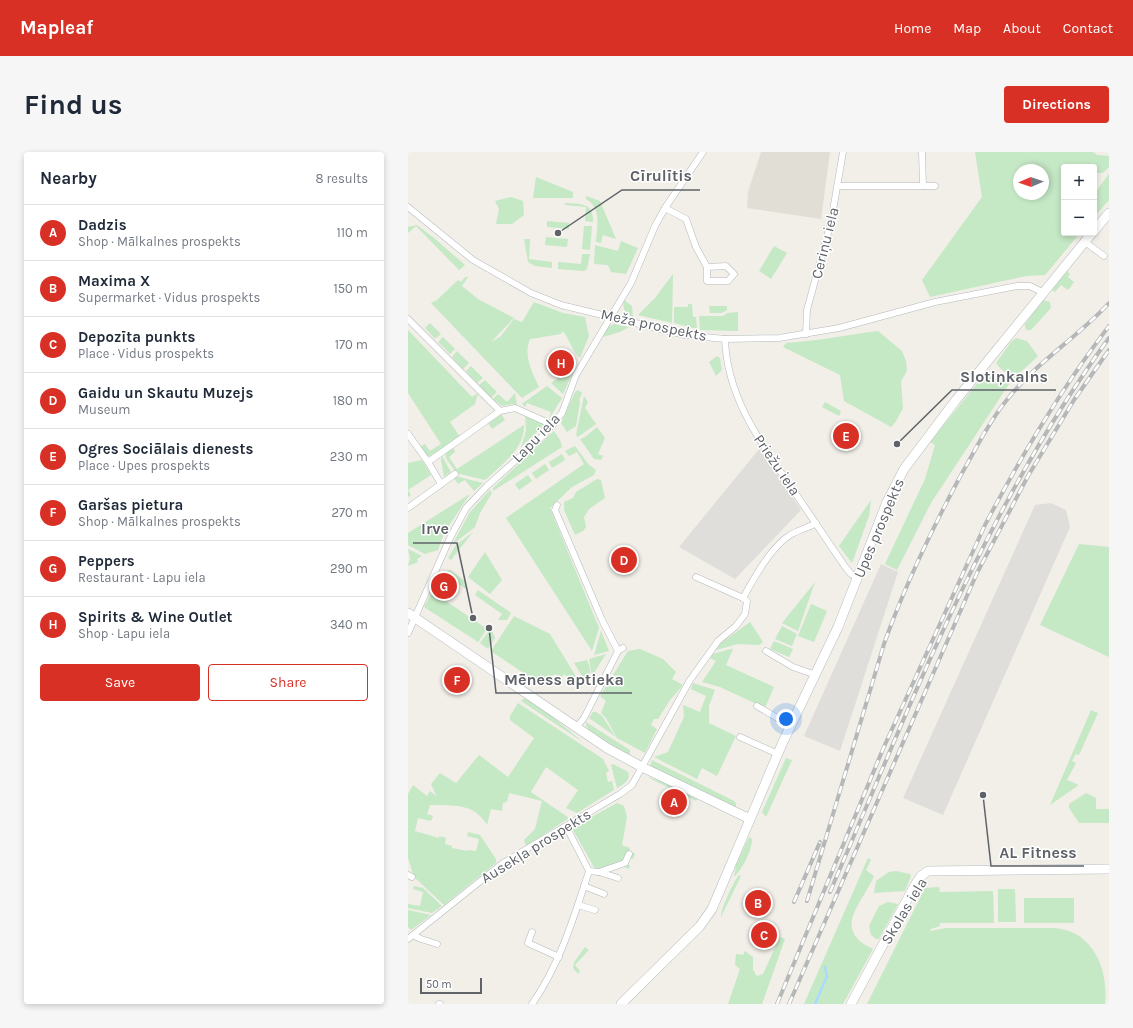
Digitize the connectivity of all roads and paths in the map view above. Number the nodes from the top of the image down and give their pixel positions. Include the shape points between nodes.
1 (702, 152) edge
2 (843, 152) edge
3 (922, 152) edge
4 (838, 186) junction
5 (923, 186) junction
6 (935, 186) dead end
7 (408, 207) edge
8 (665, 208) junction
9 (1109, 213) edge
10 (1097, 227) edge
11 (1090, 236) edge
12 (1085, 242) junction
13 (1104, 256) dead end
14 (707, 267) dead end
15 (1044, 293) junction
16 (611, 316) junction
17 (408, 319) edge
18 (806, 334) junction
19 (725, 339) junction
20 (500, 411) junction
21 (553, 425) junction
22 (408, 434) edge
23 (428, 462) junction
24 (455, 474) dead end
25 (441, 484) junction
26 (557, 505) dead end
27 (408, 508) edge
28 (816, 523) junction
29 (696, 577) dead end
30 (857, 577) junction
31 (743, 598) junction
32 (411, 616) edge
33 (408, 633) edge
34 (766, 651) dead end
35 (816, 675) junction
36 (757, 706) dead end
37 (791, 726) junction
38 (576, 728) junction
39 (740, 737) dead end
40 (778, 754) junction
41 (642, 766) junction
42 (750, 819) junction
43 (566, 826) junction
44 (629, 854) dead end
45 (1109, 869) edge
46 (589, 871) junction
47 (599, 872) junction
48 (618, 878) dead end
49 (584, 886) junction
50 (604, 894) dead end
51 (578, 905) junction
52 (595, 910) dead end
53 (532, 932) dead end
54 (413, 935) junction
55 (408, 939) edge
56 (437, 944) dead end
57 (559, 957) junction
58 (532, 1004) edge
59 (621, 1004) edge
60 (851, 1004) edge

1 - 8 street, Lapu iela
2 - 4 street, Ceriņu iela
3 - 5 street
4 - 5 street
4 - 18 street, Ceriņu iela via 826,244 807,310
5 - 6 street
7 - 16 street, Meža prospekts via 466,255 502,278 559,304
8 - 14 street via 686,220 696,248
8 - 16 street, Lapu iela via 631,282
9 - 10 main road, Upes prospekts
11 - 12 main road, Upes prospekts
12 - 13 street
12 - 15 main road, Upes prospekts
15 - 18 street, Meža prospekts via 1030,286 1017,286 935,302 867,321
15 - 30 main road, Upes prospekts via 951,406 904,469 887,502
16 - 19 street, Meža prospekts via 685,335
16 - 21 street, Lapu iela via 581,365 562,412
17 - 20 street
18 - 19 street, Meža prospekts via 765,339
19 - 28 street, Priežu iela via 727,362 738,402 760,443
20 - 21 street via 515,408
20 - 23 street
21 - 32 street, Lapu iela via 466,508
22 - 23 street
23 - 25 street
24 - 25 street
25 - 27 street
26 - 38 street via 556,510 569,543 620,650 584,718
28 - 30 street, Priežu iela via 846,568
28 - 31 street via 790,535 781,543 758,569
29 - 31 street
30 - 35 main road, Upes prospekts
31 - 41 street, Ausekļa prospekts via 747,602 745,614 702,661
32 - 33 street, Lapu iela
32 - 38 main road
34 - 35 street via 793,667
35 - 37 main road, Upes prospekts
36 - 37 street
37 - 40 main road, Upes prospekts
38 - 41 main road
39 - 40 street
40 - 42 main road, Upes prospekts
41 - 42 main road
41 - 43 street, Ausekļa prospekts via 632,785 626,790
42 - 59 main road, Upes prospekts via 705,920
43 - 46 street
43 - 54 street, Ausekļa prospekts via 503,863
44 - 47 street via 625,863
45 - 60 main road, Skolas iela via 928,871 915,885
46 - 47 street
46 - 49 street
47 - 48 street
49 - 50 street
49 - 51 street
51 - 52 street
51 - 57 street
53 - 57 street via 528,943
54 - 55 street, Ausekļa prospekts
54 - 56 street
57 - 58 street

